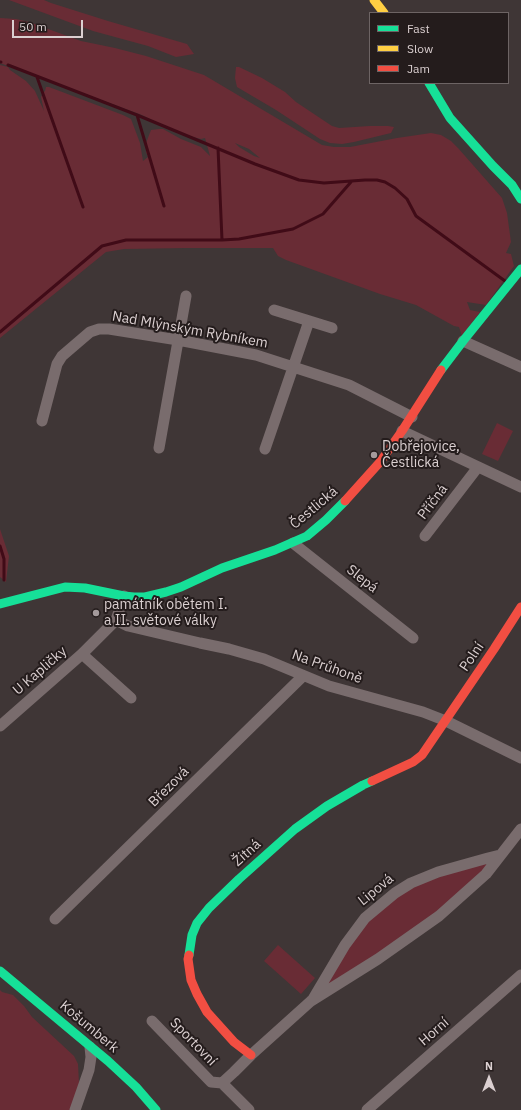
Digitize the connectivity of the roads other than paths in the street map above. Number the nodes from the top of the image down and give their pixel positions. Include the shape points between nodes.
1 (374, 0) edge
2 (383, 12) edge
3 (430, 84) edge
4 (521, 199) edge
5 (521, 269) edge
6 (186, 296) dead end
7 (274, 310) dead end
8 (309, 321) junction
9 (332, 328) dead end
10 (178, 340) junction
11 (463, 341) junction
12 (292, 366) junction
13 (521, 367) edge
14 (412, 417) junction
15 (42, 421) dead end
16 (402, 431) junction
17 (159, 448) dead end
18 (265, 449) dead end
19 (478, 467) junction
20 (521, 486) edge
21 (425, 536) dead end
22 (293, 543) junction
23 (124, 596) junction
24 (0, 604) edge
25 (521, 607) edge
26 (116, 620) junction
27 (413, 638) dead end
28 (82, 654) junction
29 (303, 676) junction
30 (131, 698) dead end
31 (446, 721) junction
32 (0, 726) edge
33 (521, 758) edge
34 (521, 829) edge
35 (500, 855) junction
36 (55, 919) dead end
37 (0, 971) edge
38 (521, 975) edge
39 (311, 1001) junction
40 (152, 1021) dead end
41 (90, 1046) junction
42 (251, 1055) junction
43 (222, 1083) junction
44 (75, 1110) edge
45 (156, 1110) edge
46 (249, 1110) edge
47 (367, 1110) edge

1 - 2 street
3 - 4 street via 450,118 512,185
5 - 11 street, Čestlická
6 - 10 street, Nad Mlýnským Rybníkem
7 - 8 street
8 - 9 street
8 - 12 street
10 - 12 street, Nad Mlýnským Rybníkem via 256,355
10 - 15 street, Nad Mlýnským Rybníkem via 109,329 90,332 62,356 57,364
10 - 17 street, Nad Mlýnským Rybníkem
11 - 13 street
11 - 14 street, Čestlická via 436,377
12 - 14 street, Nad Mlýnským Rybníkem via 349,385
12 - 18 street
14 - 16 street, Čestlická
16 - 19 street
16 - 22 street, Čestlická via 353,493 307,536
19 - 20 street
19 - 21 street, Příčná
22 - 23 street, Čestlická via 222,568 166,592 145,597
22 - 27 street, Slepá
23 - 24 street, Čestlická via 85,588 65,587
23 - 26 street, U Kapličky
25 - 31 street, Polní
26 - 28 street, U Kapličky
26 - 29 street, Na Průhoně via 128,626 264,659
28 - 30 street, U Kapličky
28 - 32 street, U Kapličky
29 - 31 street, Na Průhoně
29 - 36 street, Březová
31 - 33 street, Na Průhoně
31 - 42 street, Žitná via 422,755 413,762 363,785 294,829 209,908 197,923 189,950 191,980 208,1012 234,1042
34 - 35 street, Lipová
35 - 39 street, Lipová via 486,874 439,916 374,962
35 - 39 street, Lipová via 438,872 411,882 395,893 365,918 345,945
37 - 41 street, Košumberk
38 - 47 street, Horní
39 - 42 street, Lipová
40 - 43 street, Sportovní via 211,1082
41 - 44 street via 89,1070
41 - 45 street, Košumberk via 136,1087
42 - 43 street, Lipová
43 - 46 street, Sportovní

